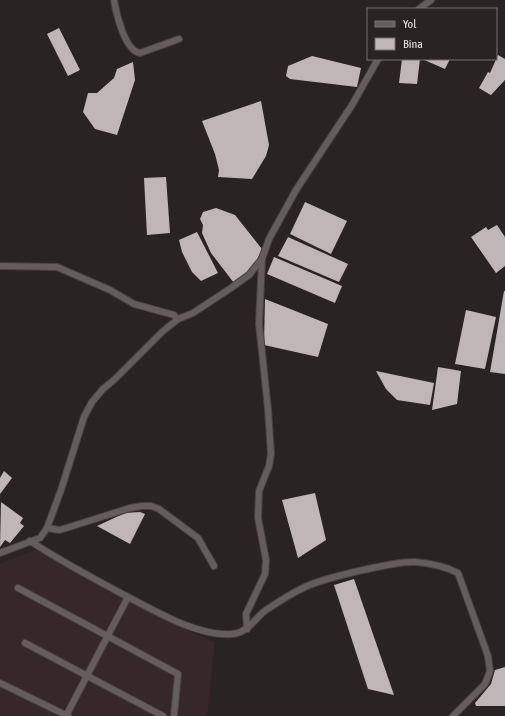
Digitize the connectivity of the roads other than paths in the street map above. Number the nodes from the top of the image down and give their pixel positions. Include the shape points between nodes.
1 (114, 0) edge
2 (431, 0) edge
3 (420, 8) edge
4 (179, 39) dead end
5 (377, 60) edge
6 (262, 259) junction
7 (0, 266) edge
8 (178, 320) junction
9 (47, 528) junction
10 (30, 541) junction
11 (0, 553) edge
12 (214, 566) dead end
13 (18, 588) dead end
14 (128, 597) junction
15 (247, 628) junction
16 (108, 636) junction
17 (25, 643) dead end
18 (87, 676) junction
19 (0, 683) edge
20 (67, 716) edge
21 (163, 716) edge
22 (174, 716) edge
23 (453, 716) edge

1 - 4 street via 115,12 127,43 136,53
2 - 3 street
5 - 6 street via 352,105 296,190 269,239
6 - 8 street via 249,275 193,313
6 - 15 street via 259,324 271,454 259,491 258,518 266,560 265,574 246,614
7 - 8 street via 57,267 110,290 134,304 174,315
8 - 9 street via 162,332 92,402 84,417
9 - 10 street via 40,538
9 - 12 street via 60,530 130,508 151,506 159,509 198,538
10 - 11 street
10 - 14 street via 69,566
13 - 16 street
14 - 15 street via 179,623 221,634 234,634
14 - 16 street
15 - 23 street via 265,610 306,587 325,580 394,564 414,562 451,569 458,573 488,656 490,671 485,684
16 - 18 street
16 - 22 street via 178,674
17 - 18 street
18 - 20 street
18 - 21 street
19 - 20 street

